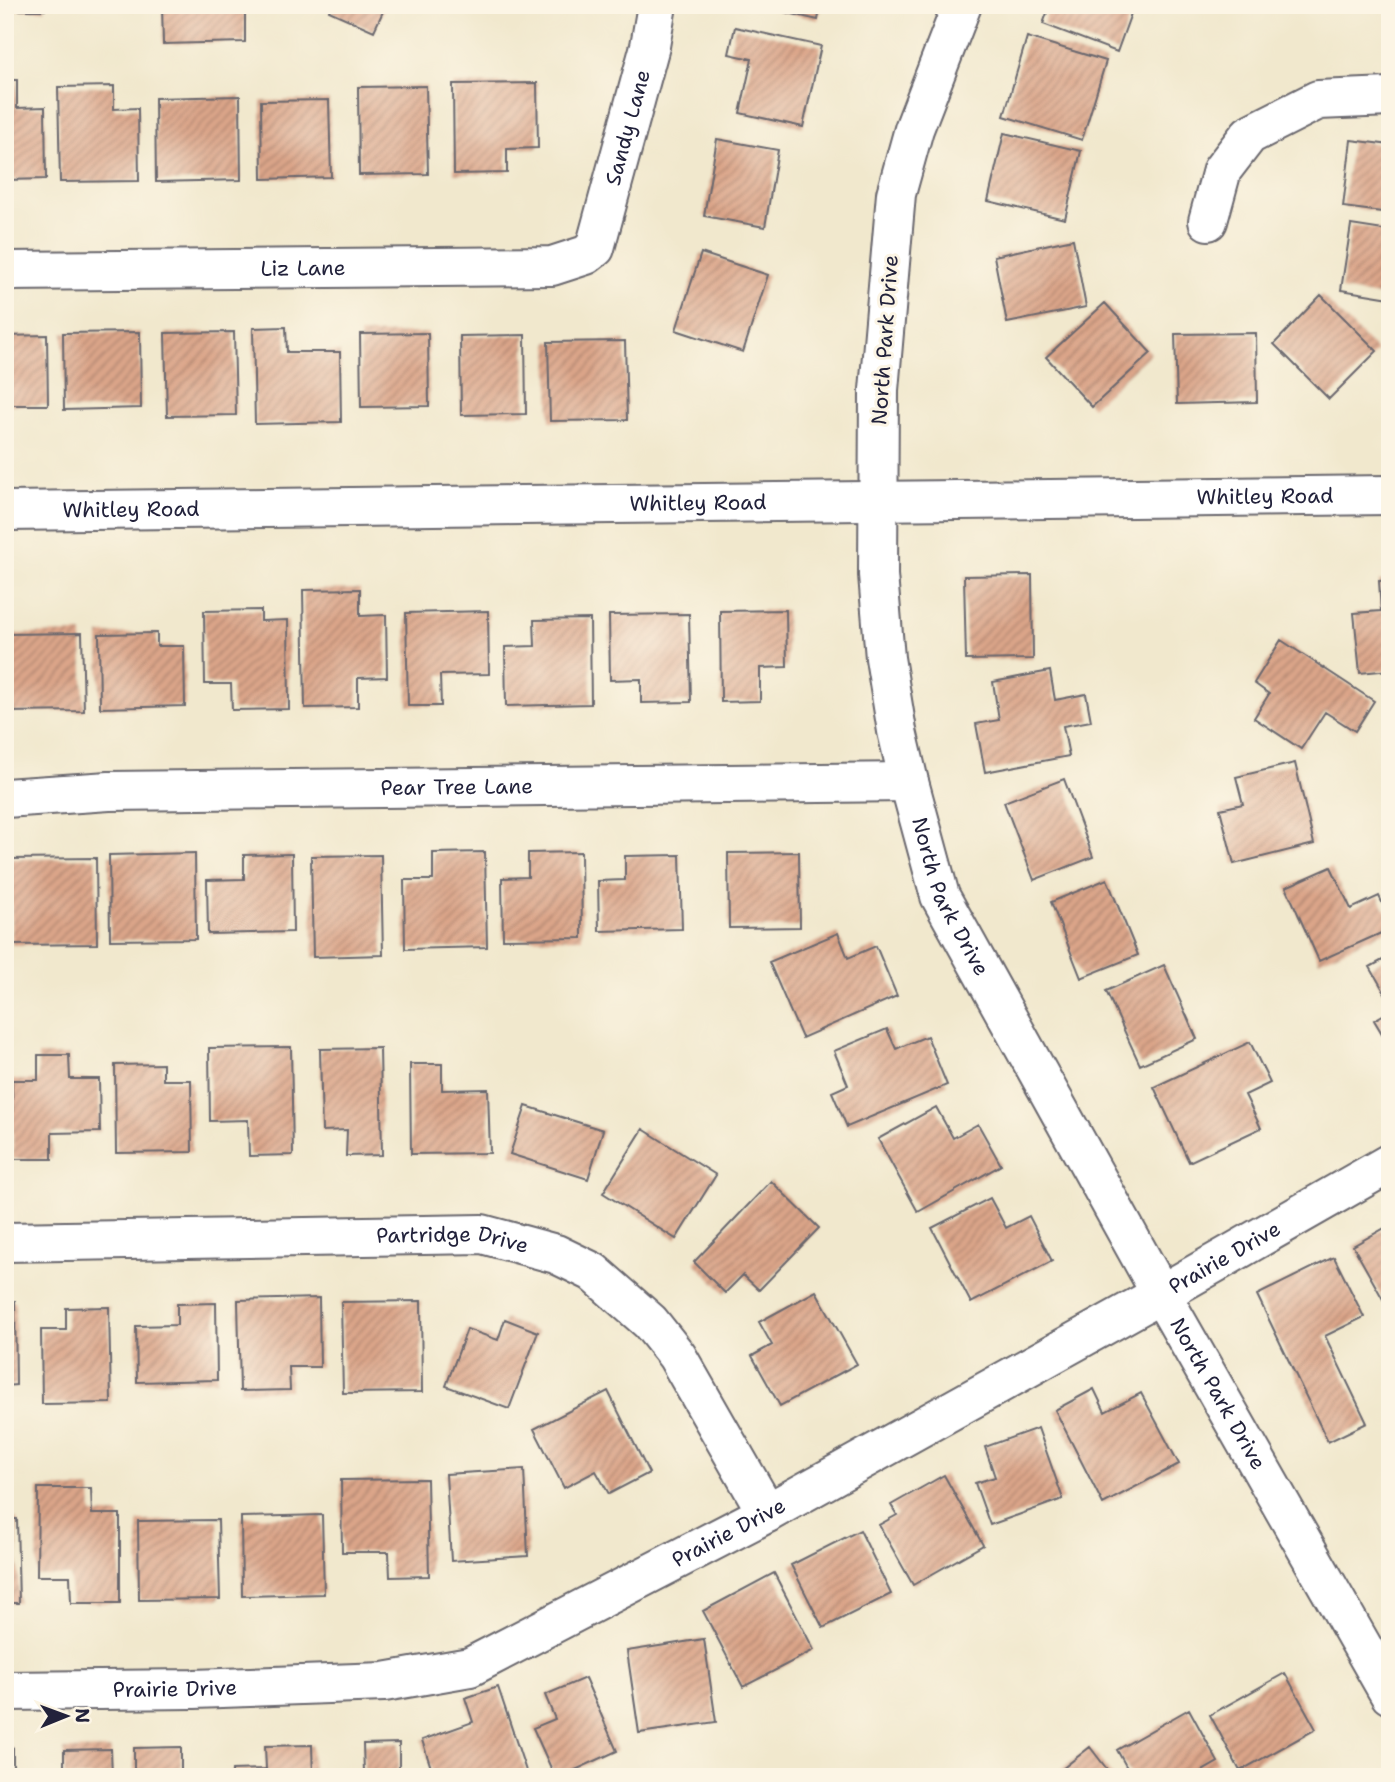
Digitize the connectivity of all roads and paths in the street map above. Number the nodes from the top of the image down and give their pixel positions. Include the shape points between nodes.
1 (657, 5) edge
2 (962, 5) edge
3 (1390, 97) edge
4 (1208, 220) dead end
5 (594, 248) joint
6 (5, 271) edge
7 (1390, 495) edge
8 (878, 501) junction
9 (5, 511) edge
10 (909, 782) junction
11 (5, 798) edge
12 (1390, 1163) edge
13 (5, 1242) edge
14 (1161, 1294) junction
15 (767, 1513) junction
16 (5, 1691) edge
17 (1390, 1695) edge

1 - 5 street, Sandy Lane via 650,46
2 - 8 street, North Park Drive via 914,129 896,194 879,390
3 - 4 street via 1318,100 1249,135 1222,170
5 - 6 street, Liz Lane via 552,266
7 - 8 street, Whitley Road
8 - 9 street, Whitley Road
8 - 10 street, North Park Drive via 885,658
10 - 11 street, Pear Tree Lane via 109,791
10 - 14 street, North Park Drive via 940,896
12 - 14 street, Prairie Drive
13 - 15 street, Partridge Drive via 482,1234 556,1254 593,1272 650,1322 677,1356
14 - 15 street, Prairie Drive
14 - 17 street, North Park Drive
15 - 16 street, Prairie Drive via 470,1667 384,1682

